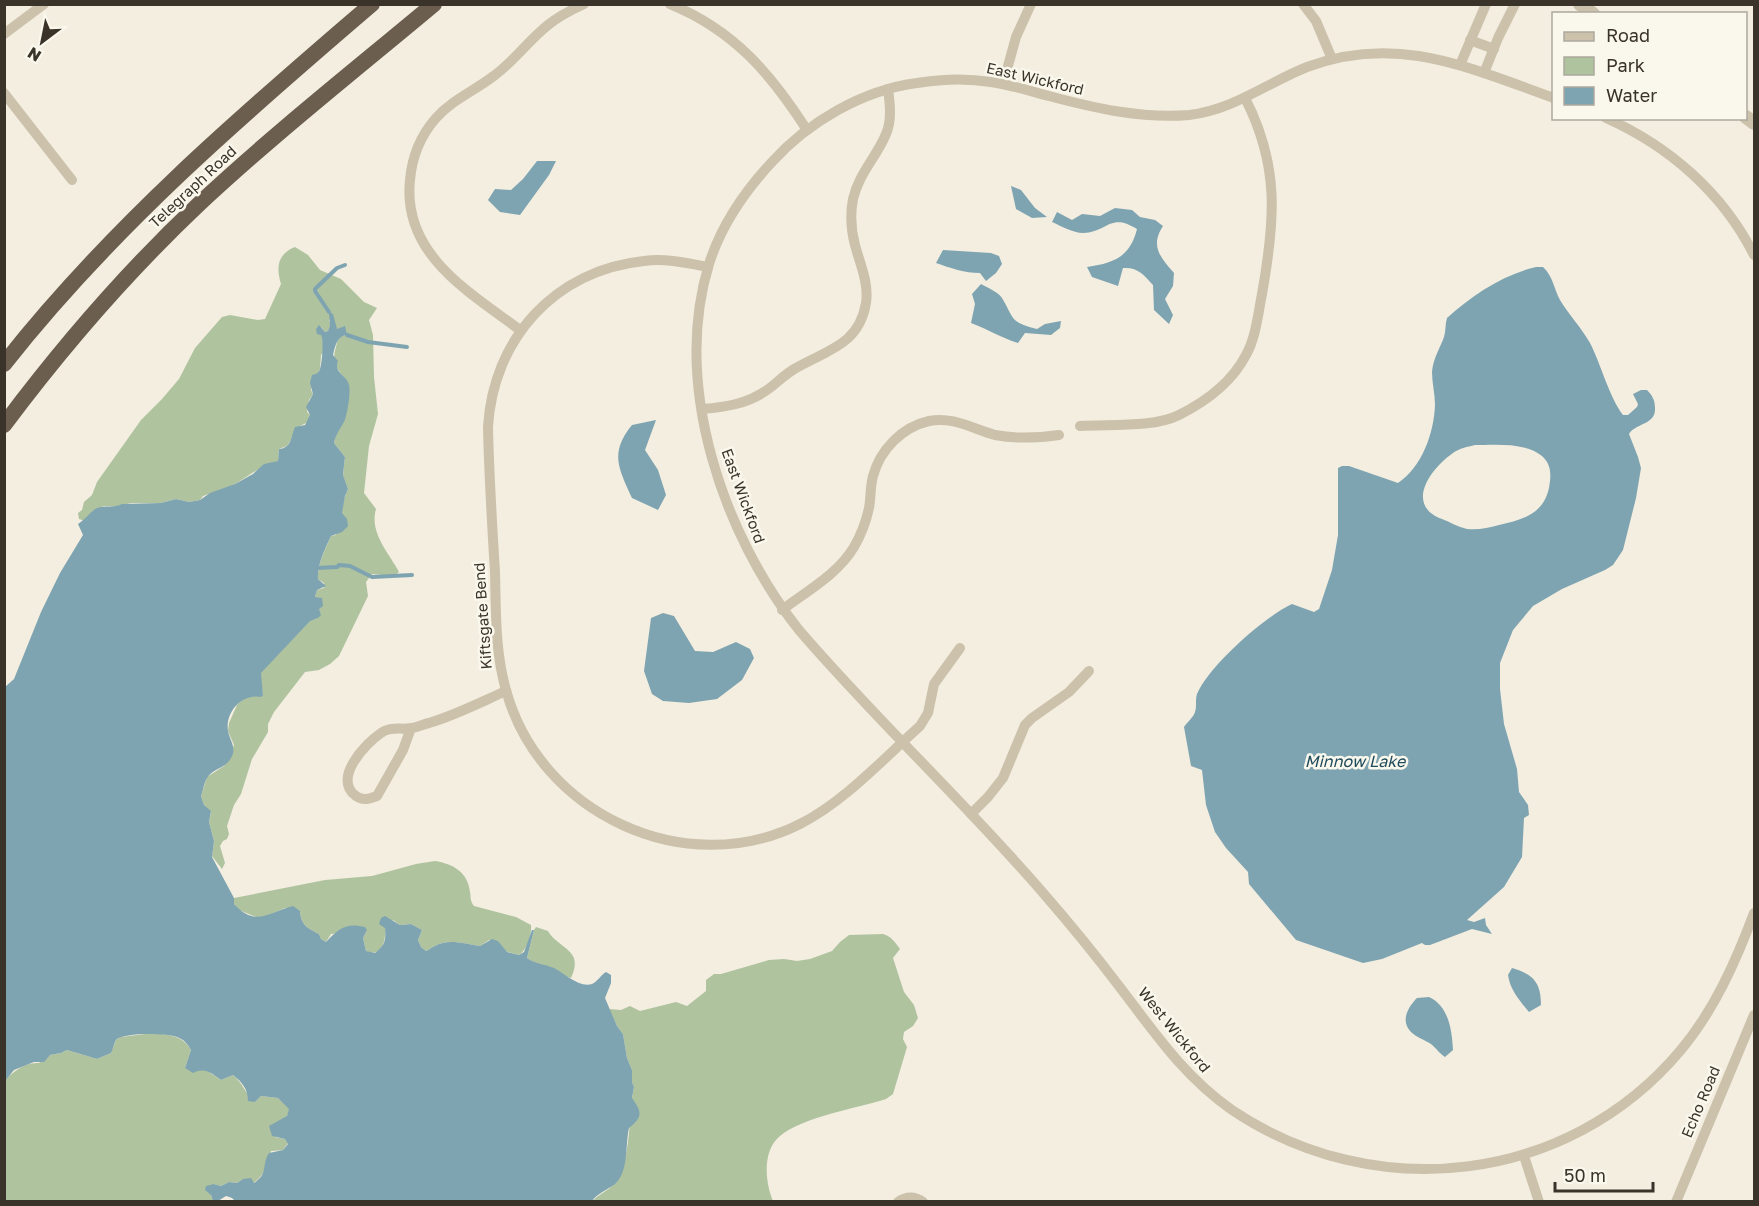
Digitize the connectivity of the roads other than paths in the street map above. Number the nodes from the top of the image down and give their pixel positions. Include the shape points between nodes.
1 (44, 4) edge
2 (372, 4) edge
3 (434, 4) edge
4 (584, 4) edge
5 (670, 4) edge
6 (1031, 4) edge
7 (1303, 4) edge
8 (1486, 4) edge
9 (1515, 4) edge
10 (4, 34) edge
11 (1470, 40) junction
12 (1494, 49) junction
13 (1332, 59) junction
14 (1460, 65) junction
15 (1484, 73) junction
16 (1003, 84) junction
17 (888, 89) junction
18 (4, 93) edge
19 (1245, 98) junction
20 (1552, 98) edge
21 (1610, 120) edge
22 (807, 130) junction
23 (72, 180) dead end
24 (1755, 255) edge
25 (708, 267) junction
26 (520, 330) junction
27 (4, 364) edge
28 (702, 409) junction
29 (4, 425) edge
30 (1080, 426) dead end
31 (1059, 435) dead end
32 (782, 610) junction
33 (960, 648) dead end
34 (1089, 671) dead end
35 (506, 691) junction
36 (411, 728) junction
37 (902, 742) junction
38 (971, 814) junction
39 (1755, 913) edge
40 (1755, 1015) edge
41 (1524, 1156) junction
42 (898, 1202) edge
43 (924, 1202) edge
44 (1539, 1202) edge
45 (1676, 1202) edge

1 - 10 street
2 - 27 highway, Telegraph Road via 152,199 73,282
3 - 29 highway, Telegraph Road via 280,132 178,224 92,316
4 - 26 street via 547,26 507,66 444,110 425,132 411,171 409,197 415,227 429,255
5 - 22 street via 715,28 751,57 770,75
6 - 16 street via 1010,53
7 - 13 street via 1316,21
8 - 11 street
9 - 12 street
11 - 12 street
11 - 14 street
12 - 15 street
13 - 14 street, East Wickford via 1398,52
13 - 19 street, East Wickford
14 - 15 street, East Wickford
15 - 20 street
16 - 17 street, East Wickford via 937,81
16 - 19 street, East Wickford via 1102,109 1161,116 1204,113
17 - 22 street, East Wickford
17 - 28 street via 890,113 886,134 861,174 853,202 852,231 866,290 866,303 855,329 836,349 794,369 757,396 730,406
18 - 23 street
19 - 30 street via 1266,154 1273,209 1256,329 1247,355 1208,398 1178,416 1157,423
21 - 24 street via 1646,139 1686,168 1721,205
22 - 25 street, East Wickford via 775,158 747,191 718,240
25 - 26 street, Kiftsgate Bend via 645,260 604,270 564,289
25 - 28 street, East Wickford via 698,317
26 - 35 street, Kiftsgate Bend via 496,377 488,427 498,643
28 - 32 street, East Wickford via 711,456 729,508 750,556
31 - 32 street via 1004,436 943,420 907,431 888,446 875,469 865,523 853,549 833,572
32 - 37 street, East Wickford
33 - 37 street, Kiftsgate Bend via 934,684 924,720
34 - 38 street via 1069,692 1025,725 1003,778
35 - 36 street
35 - 37 street, Kiftsgate Bend via 518,723 538,755 576,797 622,825 678,842 740,842 800,824 838,800
36 - 36 street via 387,729 370,742 349,771 351,792 359,798 377,796
37 - 38 street, West Wickford
38 - 41 street, West Wickford via 1060,912 1182,1068 1247,1121 1314,1153 1382,1169 1469,1169
39 - 41 street, West Wickford via 1706,1015 1664,1069 1586,1129
40 - 45 street, Echo Road
41 - 44 street
42 - 43 street via 914,1197

